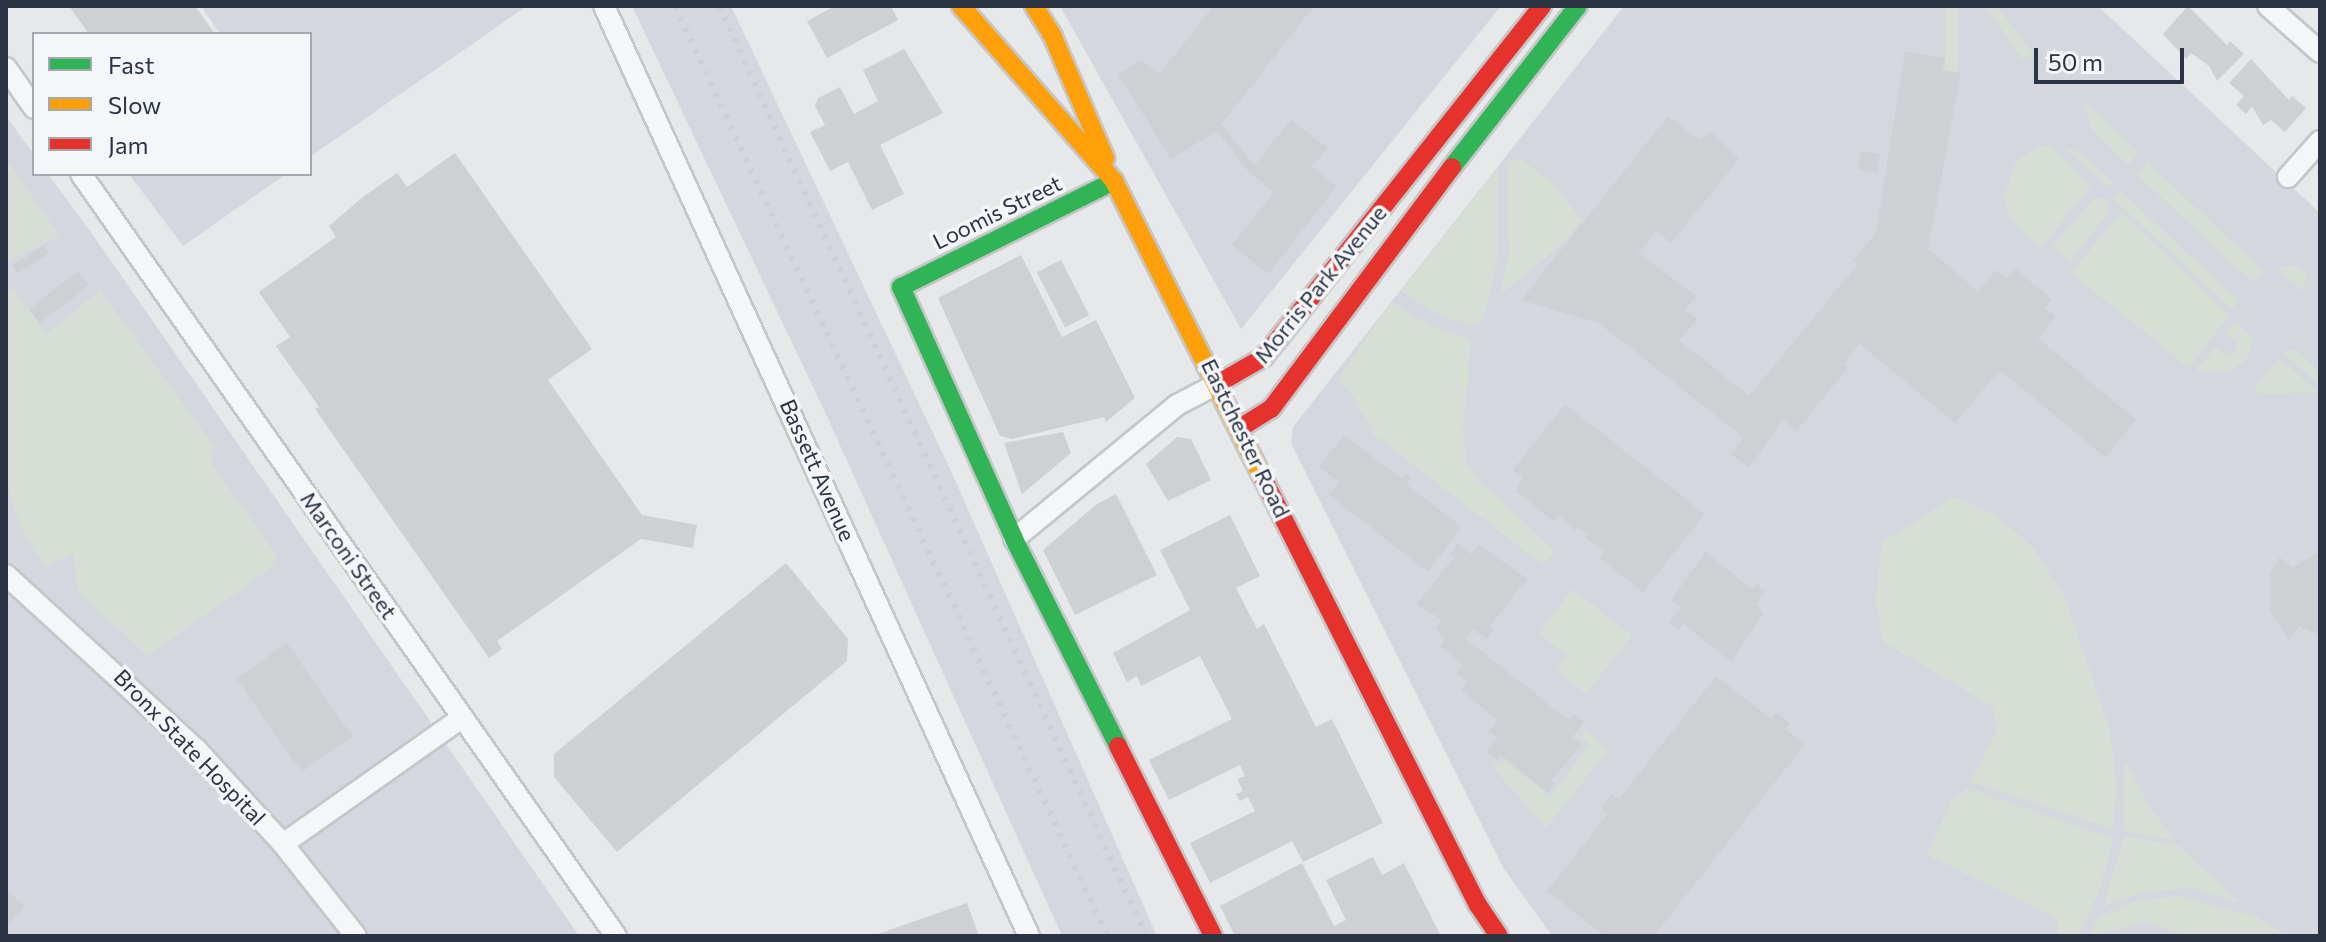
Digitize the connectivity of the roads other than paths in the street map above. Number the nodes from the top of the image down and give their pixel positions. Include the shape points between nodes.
1 (604, 6) edge
2 (961, 6) edge
3 (1034, 6) edge
4 (1542, 6) edge
5 (1578, 6) edge
6 (2268, 6) edge
7 (2320, 52) edge
8 (6, 68) edge
9 (32, 105) edge
10 (2320, 141) edge
11 (82, 176) edge
12 (2288, 177) dead end
13 (1114, 181) junction
14 (1219, 383) junction
15 (1240, 428) junction
16 (1014, 539) junction
17 (6, 575) edge
18 (463, 717) junction
19 (283, 844) junction
20 (1478, 905) junction
21 (356, 936) edge
22 (616, 936) edge
23 (1029, 936) edge
24 (1213, 936) edge
25 (1482, 936) edge
26 (1499, 936) edge

1 - 23 street, Bassett Avenue
2 - 13 main road, Eastchester Road
3 - 13 main road via 1053,37
4 - 14 main road, Morris Park Avenue via 1264,357
5 - 15 main road, Morris Park Avenue via 1341,310 1271,409
6 - 7 street
8 - 9 street
10 - 12 street
11 - 18 street, Marconi Street
13 - 14 main road, Eastchester Road
13 - 16 main road, Loomis Street via 901,287
14 - 15 main road, Eastchester Road
14 - 16 street, Morris Park Avenue via 1162,417
15 - 20 main road, Eastchester Road
16 - 24 main road
17 - 19 street, Bronx State Hospital via 134,688
18 - 19 street
18 - 22 street, Marconi Street
19 - 21 street, Bronx State Hospital
20 - 25 street, Eastchester Road
20 - 26 main road, Eastchester Road

